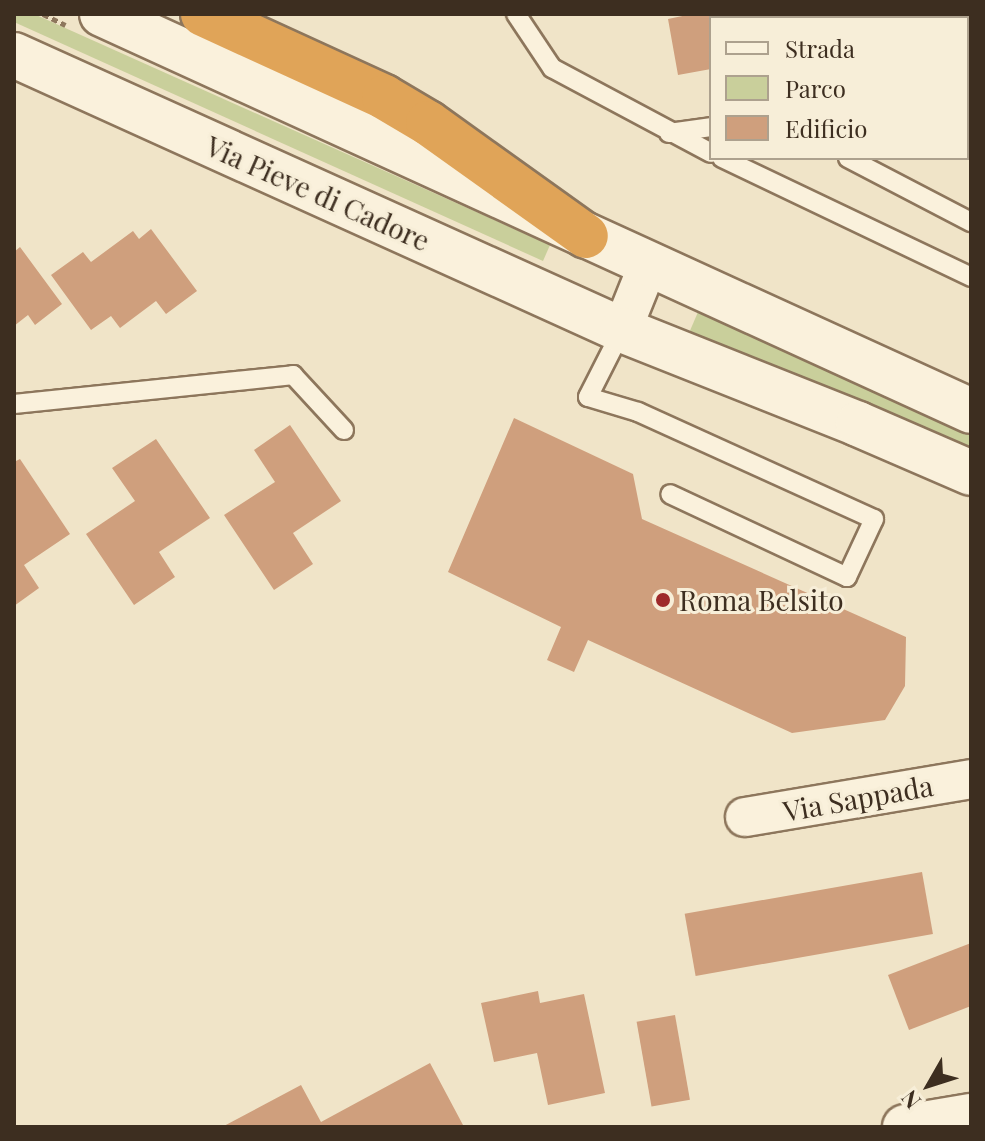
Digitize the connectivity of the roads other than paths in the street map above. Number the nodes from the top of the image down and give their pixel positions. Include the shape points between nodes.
1 (102, 14) edge
2 (203, 14) edge
3 (516, 14) edge
4 (14, 55) edge
5 (709, 127) edge
6 (669, 133) junction
7 (709, 152) edge
8 (726, 160) edge
9 (852, 160) edge
10 (971, 222) edge
11 (586, 236) junction
12 (649, 263) junction
13 (971, 277) edge
14 (622, 330) junction
15 (14, 404) edge
16 (971, 411) edge
17 (344, 430) dead end
18 (971, 473) edge
19 (670, 494) dead end
20 (971, 779) edge
21 (745, 817) dead end
22 (971, 1116) edge
23 (905, 1127) edge

1 - 11 street
2 - 11 highway via 384,97
3 - 6 lane via 552,68
4 - 14 street, Via Pieve di Cadore
5 - 6 lane
6 - 7 lane
8 - 13 lane
9 - 10 lane
11 - 12 street
12 - 14 street
12 - 16 street
14 - 18 street, Via Pieve di Cadore
14 - 19 lane via 588,397 638,412 874,519 847,577
15 - 17 lane via 293,375
20 - 21 street, Via Sappada
22 - 23 street

